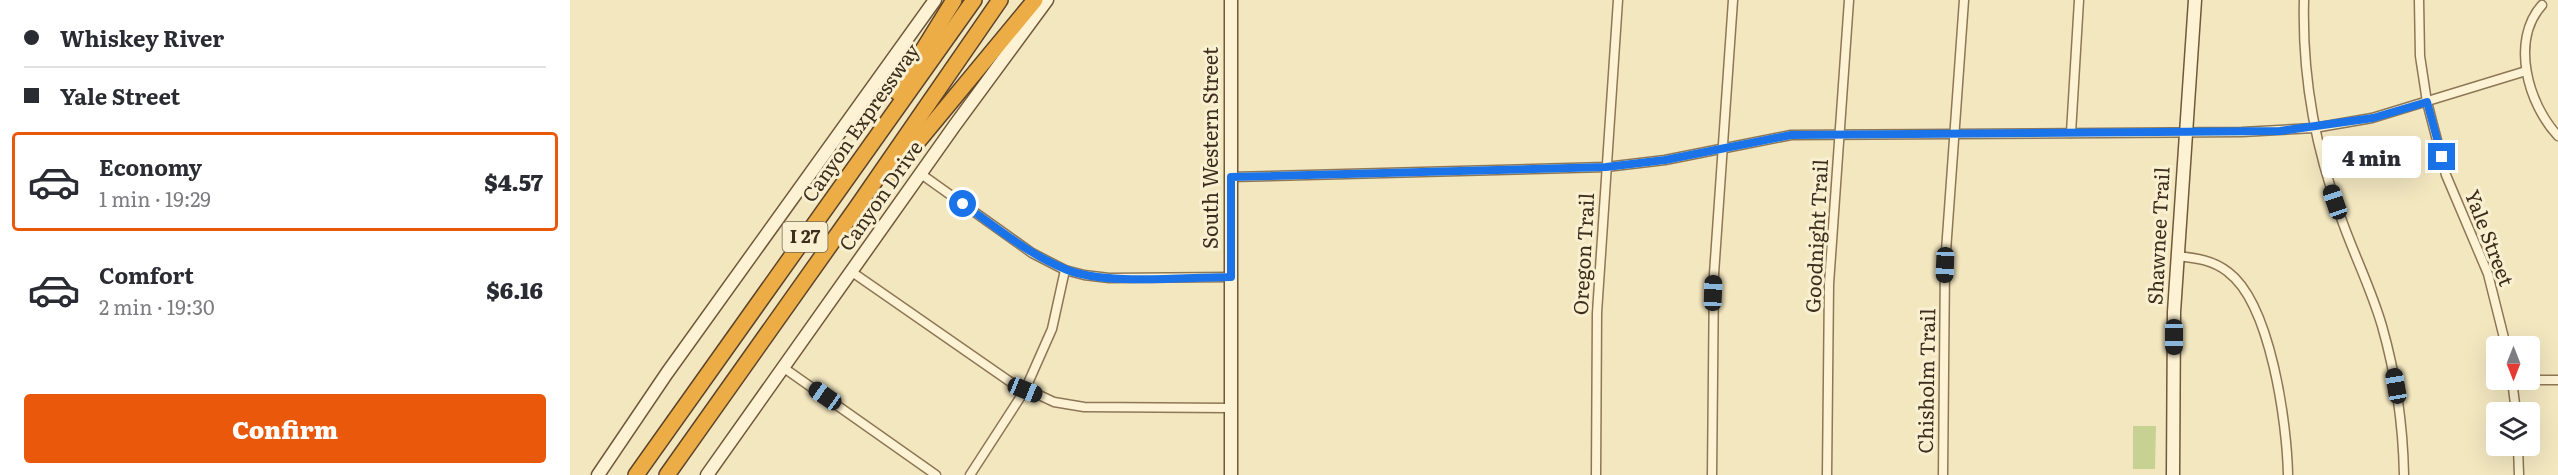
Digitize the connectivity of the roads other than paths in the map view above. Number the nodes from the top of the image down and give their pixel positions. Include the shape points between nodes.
1 (935, 0) edge
2 (954, 0) edge
3 (974, 0) edge
4 (1000, 0) edge
5 (1035, 0) edge
6 (1047, 0) edge
7 (1231, 0) edge
8 (1618, 0) edge
9 (1733, 0) edge
10 (1849, 0) edge
11 (1964, 0) edge
12 (2079, 0) edge
13 (2196, 0) edge
14 (2304, 0) edge
15 (2419, 0) edge
16 (2542, 5) dead end
17 (2526, 71) junction
18 (2427, 102) junction
19 (887, 122) junction
20 (2314, 128) junction
21 (2186, 131) junction
22 (2071, 133) junction
23 (1956, 134) junction
24 (1840, 135) junction
25 (2558, 136) edge
26 (1723, 149) junction
27 (1606, 167) junction
28 (921, 174) junction
29 (1231, 177) junction
30 (857, 207) junction
31 (2177, 255) junction
32 (1065, 270) junction
33 (852, 272) junction
34 (1231, 277) junction
35 (2504, 336) edge
36 (784, 368) junction
37 (2540, 380) edge
38 (2558, 380) edge
39 (1025, 390) junction
40 (1231, 408) junction
41 (2518, 456) edge
42 (598, 475) edge
43 (636, 475) edge
44 (667, 475) edge
45 (708, 475) edge
46 (936, 475) edge
47 (970, 475) edge
48 (1231, 475) edge
49 (1596, 475) edge
50 (1712, 475) edge
51 (1827, 475) edge
52 (1943, 475) edge
53 (2173, 475) edge
54 (2288, 475) edge
55 (2404, 475) edge
56 (2519, 475) edge

1 - 42 main road
2 - 19 highway via 895,95
3 - 19 highway, Canyon Expressway / I 27
4 - 30 highway, I 27
5 - 30 highway via 871,199
6 - 28 main road, Canyon Drive
7 - 29 main road, South Western Street
8 - 27 street, Oregon Trail
9 - 26 street
10 - 24 street, Goodnight Trail
11 - 23 street, Chisholm Trail
12 - 22 street
13 - 21 main road, Shawnee Trail
14 - 20 street via 2305,54
15 - 18 street, Yale Street via 2420,56
16 - 17 street via 2530,26
17 - 18 street
17 - 25 street via 2540,112
18 - 20 street via 2373,118
18 - 35 street, Yale Street via 2446,175 2488,274
19 - 43 highway, Canyon Expressway / I 27
20 - 21 street
20 - 55 street via 2333,197 2382,325 2399,405
21 - 22 street
21 - 31 main road, Shawnee Trail
22 - 23 street
23 - 24 street
23 - 52 street, Chisholm Trail via 1945,265
24 - 26 street via 1791,135
24 - 51 street, Goodnight Trail via 1829,284
26 - 27 street
26 - 50 street via 1712,331
27 - 29 street
27 - 49 street, Oregon Trail via 1597,313
28 - 32 street via 1032,253
28 - 33 main road, Canyon Drive
29 - 34 main road, South Western Street
30 - 44 highway, I 27
31 - 53 main road, Shawnee Trail
31 - 54 street via 2201,258 2219,266 2231,274 2248,297 2274,366 2283,406
32 - 34 street via 1109,278
32 - 39 street via 1052,329
33 - 36 main road, Canyon Drive
33 - 39 street
34 - 40 main road, South Western Street
36 - 45 main road, Canyon Drive
36 - 46 street
37 - 38 street
39 - 40 street via 1054,402 1084,407
39 - 47 street
40 - 48 main road, South Western Street
41 - 56 street

